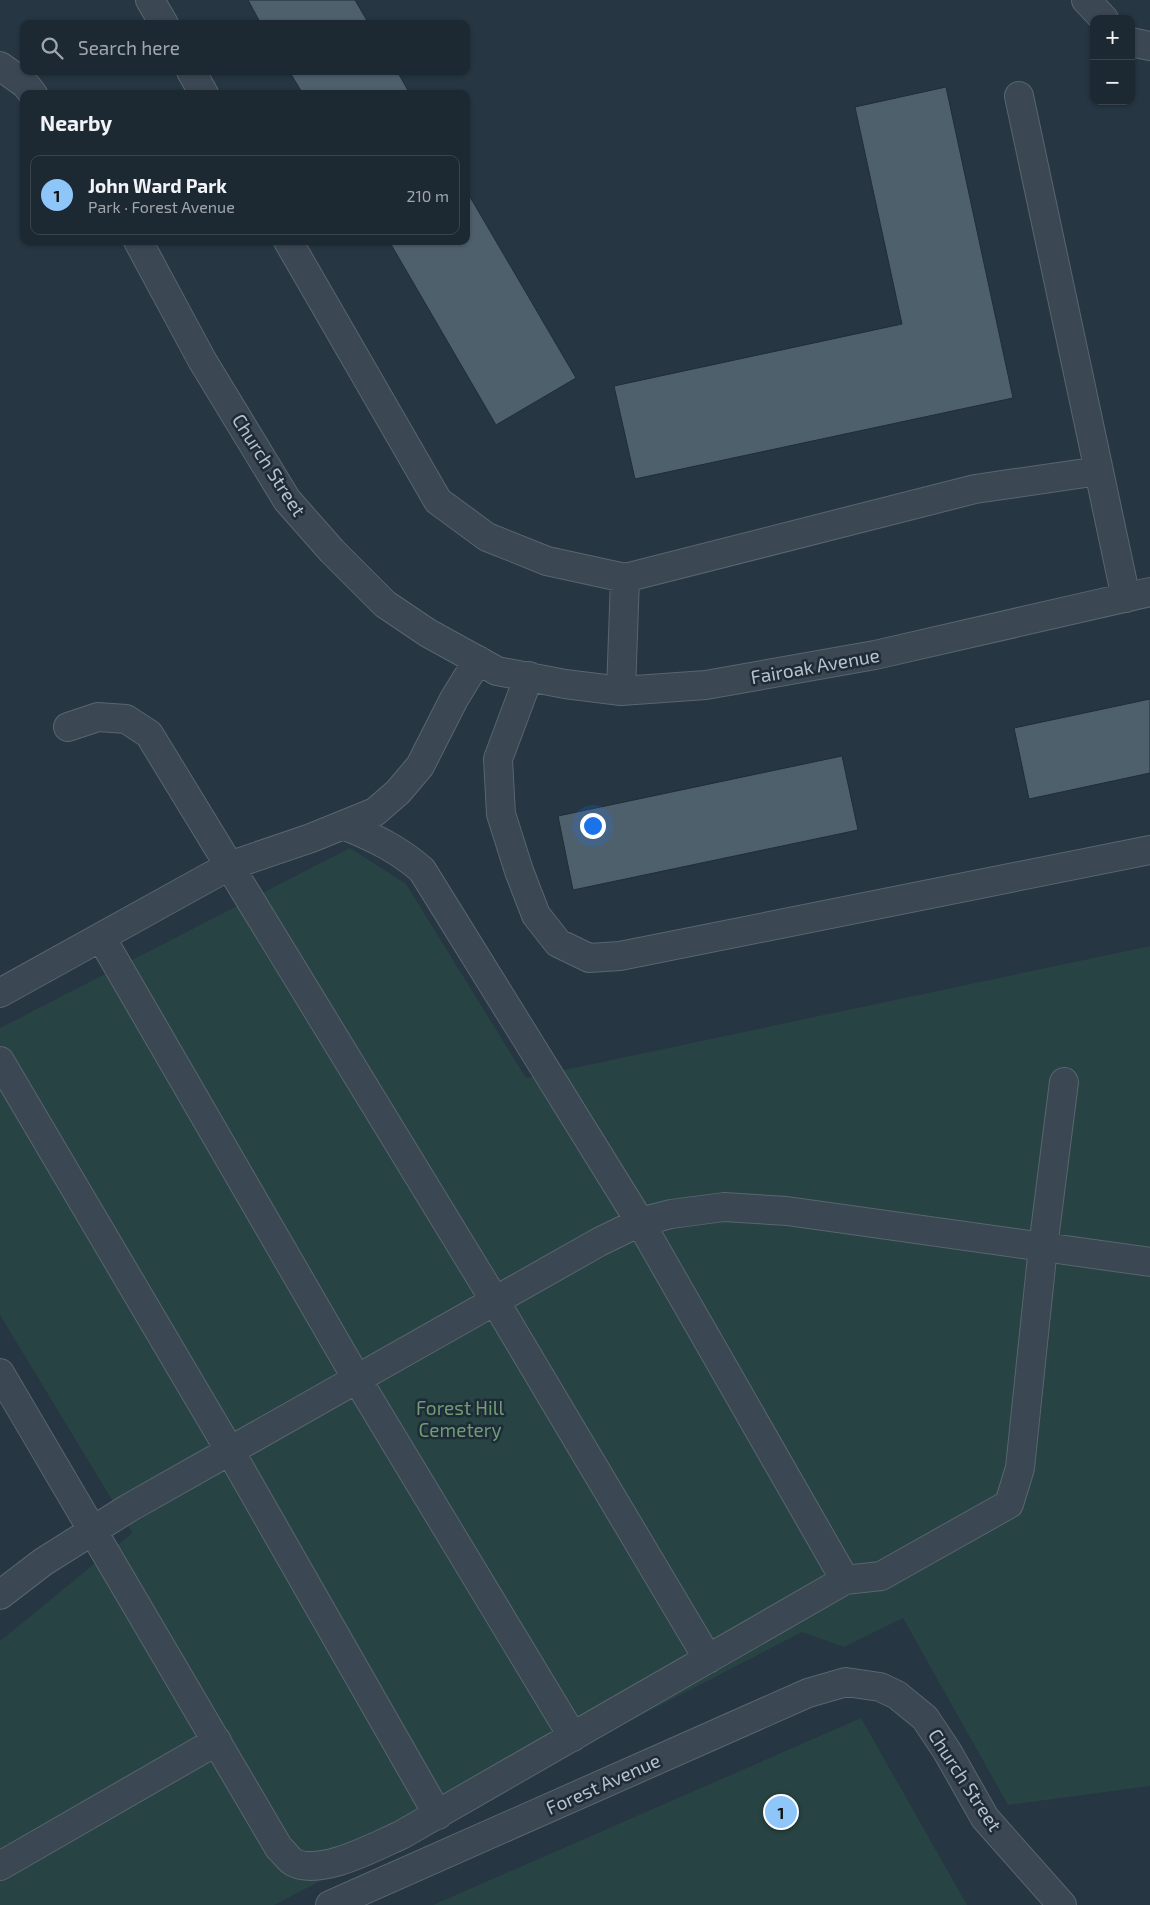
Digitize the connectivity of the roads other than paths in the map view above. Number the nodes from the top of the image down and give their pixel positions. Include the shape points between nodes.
1 (150, 0) edge
2 (1086, 0) edge
3 (1100, 15) edge
4 (162, 20) edge
5 (1135, 43) edge
6 (1150, 46) edge
7 (0, 66) edge
8 (193, 75) edge
9 (30, 90) edge
10 (202, 90) edge
11 (1019, 96) dead end
12 (140, 245) edge
13 (290, 245) edge
14 (1099, 471) junction
15 (625, 578) junction
16 (1138, 595) edge
17 (478, 660) junction
18 (529, 676) junction
19 (621, 691) junction
20 (68, 727) dead end
21 (343, 825) junction
22 (1150, 850) edge
23 (229, 866) junction
24 (101, 937) junction
25 (0, 993) edge
26 (0, 1061) edge
27 (1064, 1082) dead end
28 (640, 1222) junction
29 (1043, 1247) junction
30 (1150, 1262) edge
31 (496, 1301) junction
32 (0, 1373) edge
33 (358, 1379) junction
34 (230, 1451) junction
35 (94, 1530) junction
36 (845, 1580) junction
37 (0, 1595) edge
38 (708, 1659) junction
39 (880, 1687) joint
40 (573, 1737) junction
41 (217, 1741) junction
42 (438, 1815) junction
43 (0, 1866) edge
44 (330, 1905) edge
45 (1062, 1905) edge

1 - 4 street
2 - 3 street
5 - 6 street
7 - 9 street
8 - 10 street
11 - 14 street
12 - 17 street, Church Street via 202,360 287,500 385,604 428,633
13 - 15 street via 438,501 487,537 547,562
14 - 15 street via 976,490
14 - 16 street
15 - 19 street
16 - 19 street, Fairoak Avenue via 865,657 706,686
17 - 18 street, Fairoak Avenue via 497,671
17 - 21 street via 420,766 375,812
18 - 19 street, Fairoak Avenue
18 - 22 street via 498,759 501,814 536,915 558,943 589,958 620,956
20 - 23 street via 98,717 126,719 149,734
21 - 23 street
21 - 28 street via 380,839 422,870
23 - 24 street
23 - 31 street
24 - 25 street
24 - 33 street
26 - 34 street
27 - 29 street
28 - 29 street via 724,1207 786,1211
28 - 31 street
28 - 36 street
29 - 30 street
29 - 36 street via 1020,1468 1009,1504 882,1576
31 - 33 street
31 - 38 street
32 - 35 street
33 - 34 street
33 - 40 street
34 - 35 street
34 - 42 street
35 - 37 street via 43,1562
35 - 41 street
36 - 38 street
38 - 40 street
39 - 44 street, Forest Avenue via 846,1682 808,1693
39 - 45 street, Church Street via 897,1695 925,1718 985,1818
40 - 42 street
41 - 42 street via 279,1848 293,1862 311,1866 331,1863 401,1835
41 - 43 street

